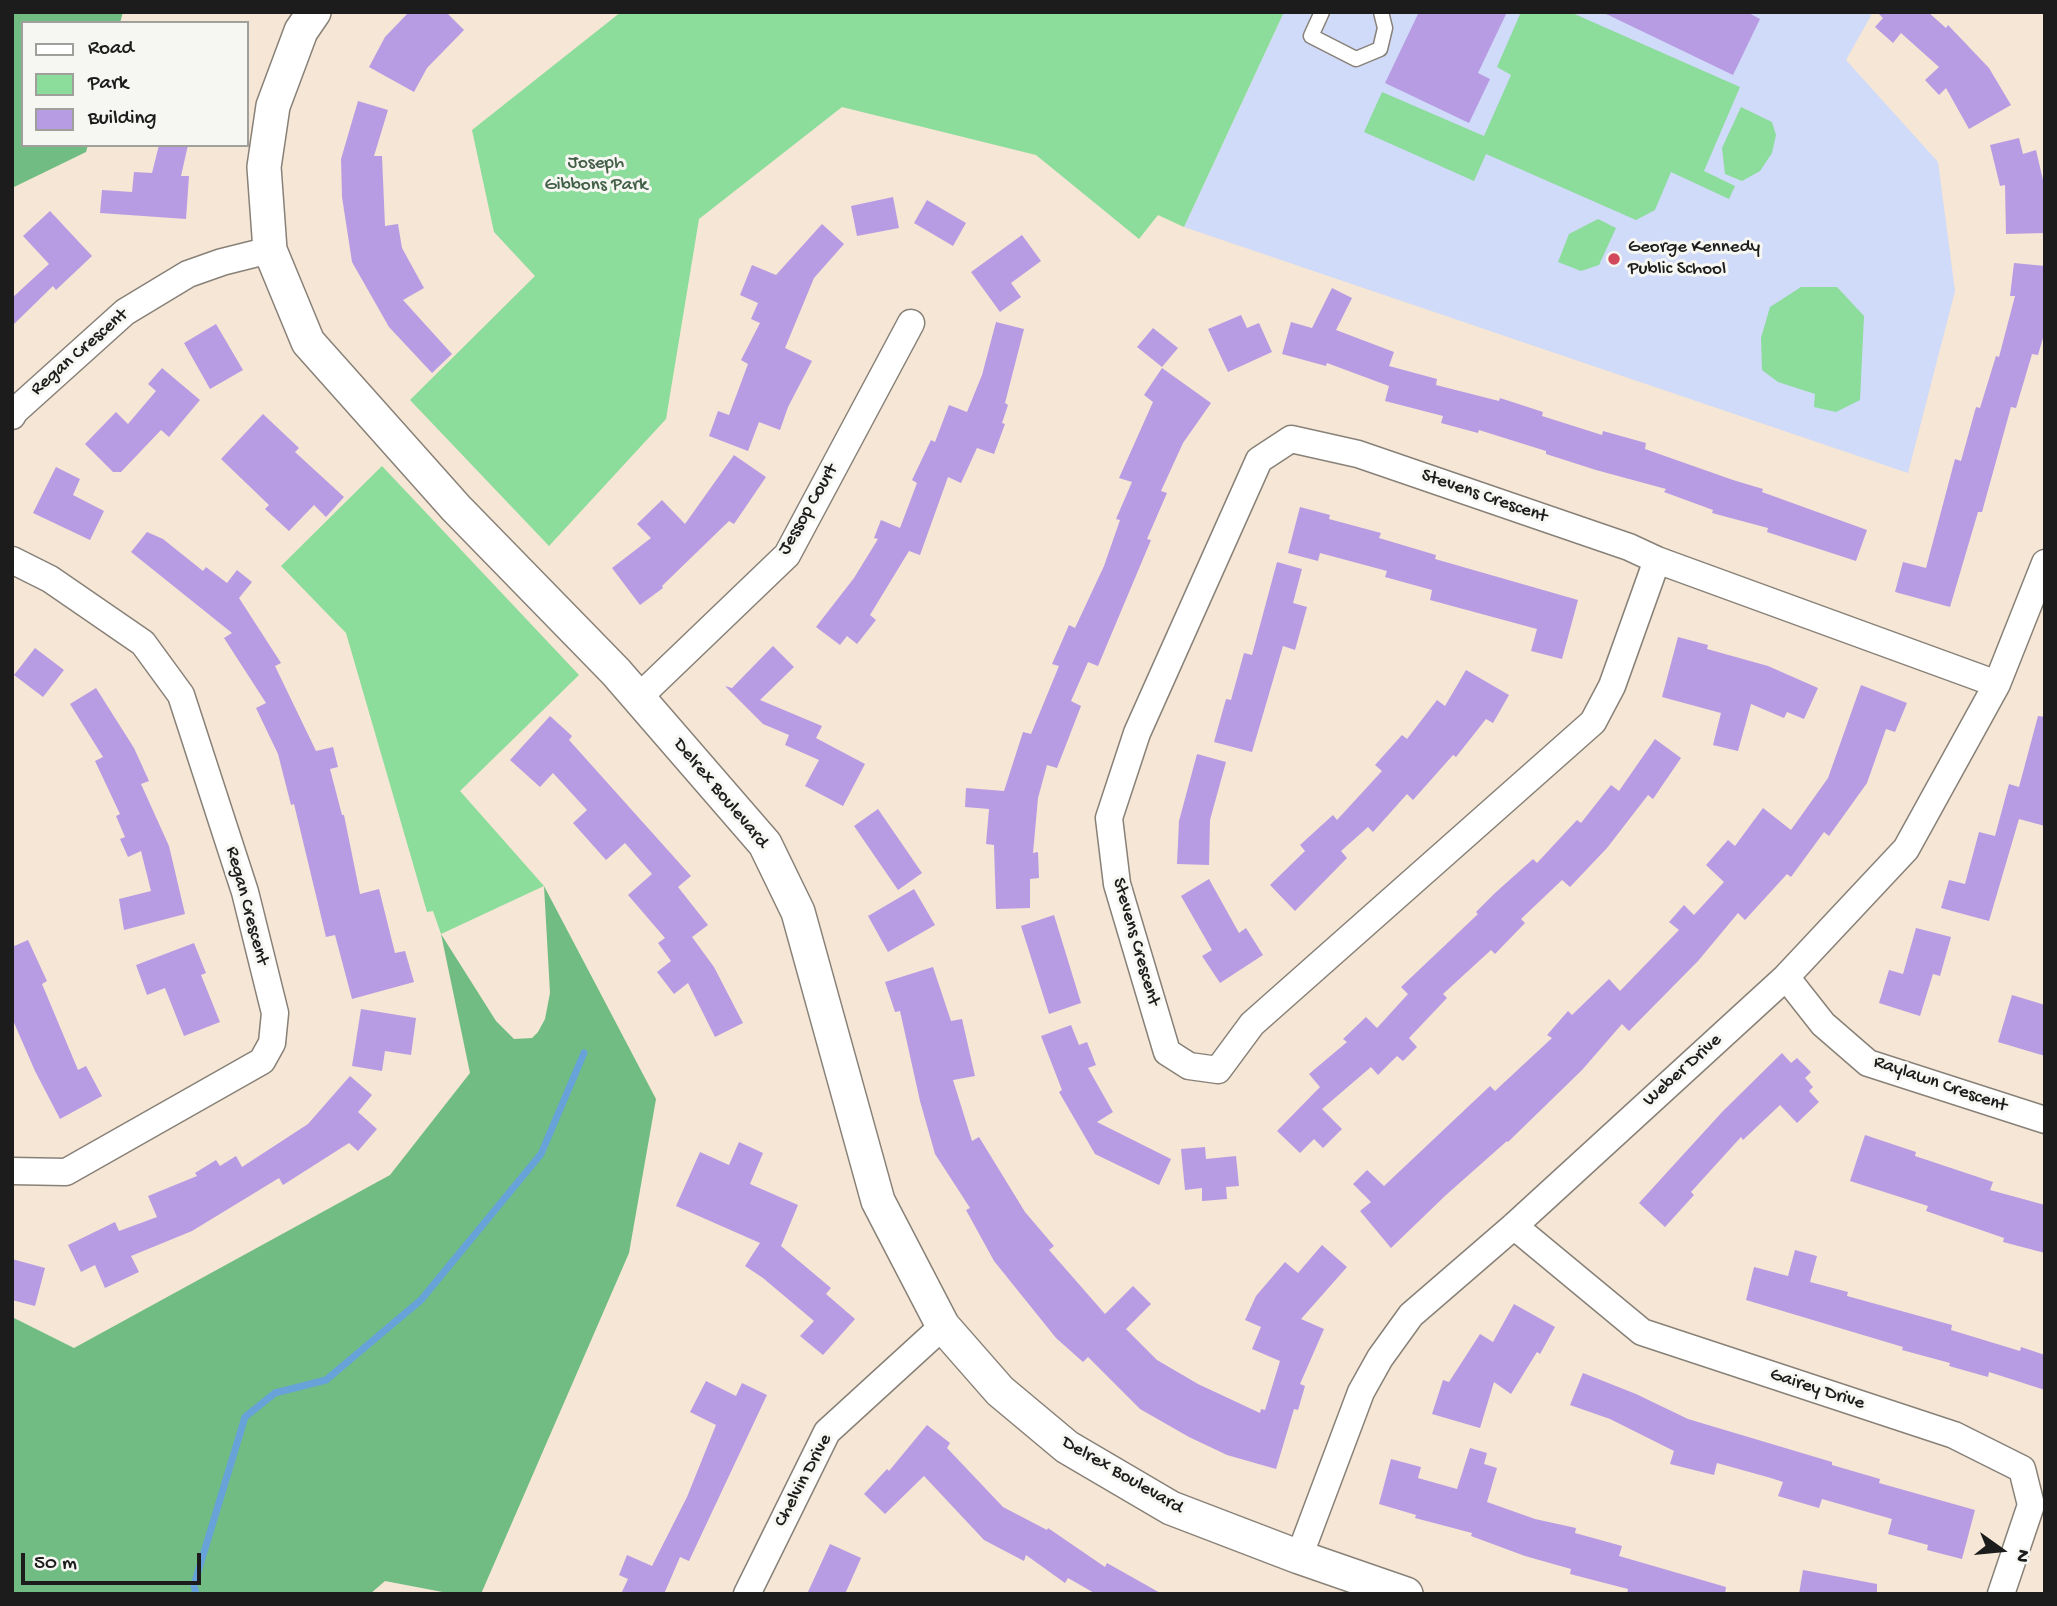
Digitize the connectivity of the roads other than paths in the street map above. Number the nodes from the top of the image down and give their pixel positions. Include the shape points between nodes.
1 (314, 12) edge
2 (1322, 12) edge
3 (1381, 12) edge
4 (270, 250) junction
5 (911, 323) dead end
6 (12, 416) edge
7 (12, 560) edge
8 (1657, 561) junction
9 (2045, 563) edge
10 (1997, 684) junction
11 (639, 697) junction
12 (1786, 977) junction
13 (2045, 1120) edge
14 (12, 1171) edge
15 (1514, 1226) junction
16 (943, 1326) junction
17 (1299, 1557) junction
18 (747, 1594) edge
19 (1406, 1594) edge
20 (2001, 1594) edge

1 - 4 street, Delrex Boulevard via 301,31 272,106 264,167
2 - 3 lane via 1311,36 1356,59 1380,49 1385,28
4 - 6 street, Regan Crescent via 188,274 125,312
4 - 11 street, Delrex Boulevard via 309,342 456,508
5 - 11 street, Jessop Court via 787,555
7 - 14 street, Regan Crescent via 50,579 143,643 181,695 245,892 275,1013 272,1043 262,1061 66,1171
8 - 8 street, Stevens Crescent via 1358,454 1291,439 1259,460 1137,733 1109,818 1117,884 1167,1052 1189,1066 1218,1070 1252,1024 1593,722 1612,686
8 - 10 street, Stevens Crescent
9 - 10 street, Weber Drive
10 - 12 street, Weber Drive via 1906,849
11 - 16 street, Delrex Boulevard via 765,844 798,912 878,1200
12 - 13 street, Raylawn Crescent via 1823,1024 1868,1063
12 - 15 street, Weber Drive
15 - 17 street, Weber Drive via 1411,1315 1380,1357 1361,1392
15 - 20 street, Gairey Drive via 1642,1332 1954,1435 2022,1469 2031,1506
16 - 17 street, Delrex Boulevard via 1000,1391 1067,1447 1171,1508
16 - 18 street, Chelvin Drive via 827,1432
17 - 19 street, Delrex Boulevard

